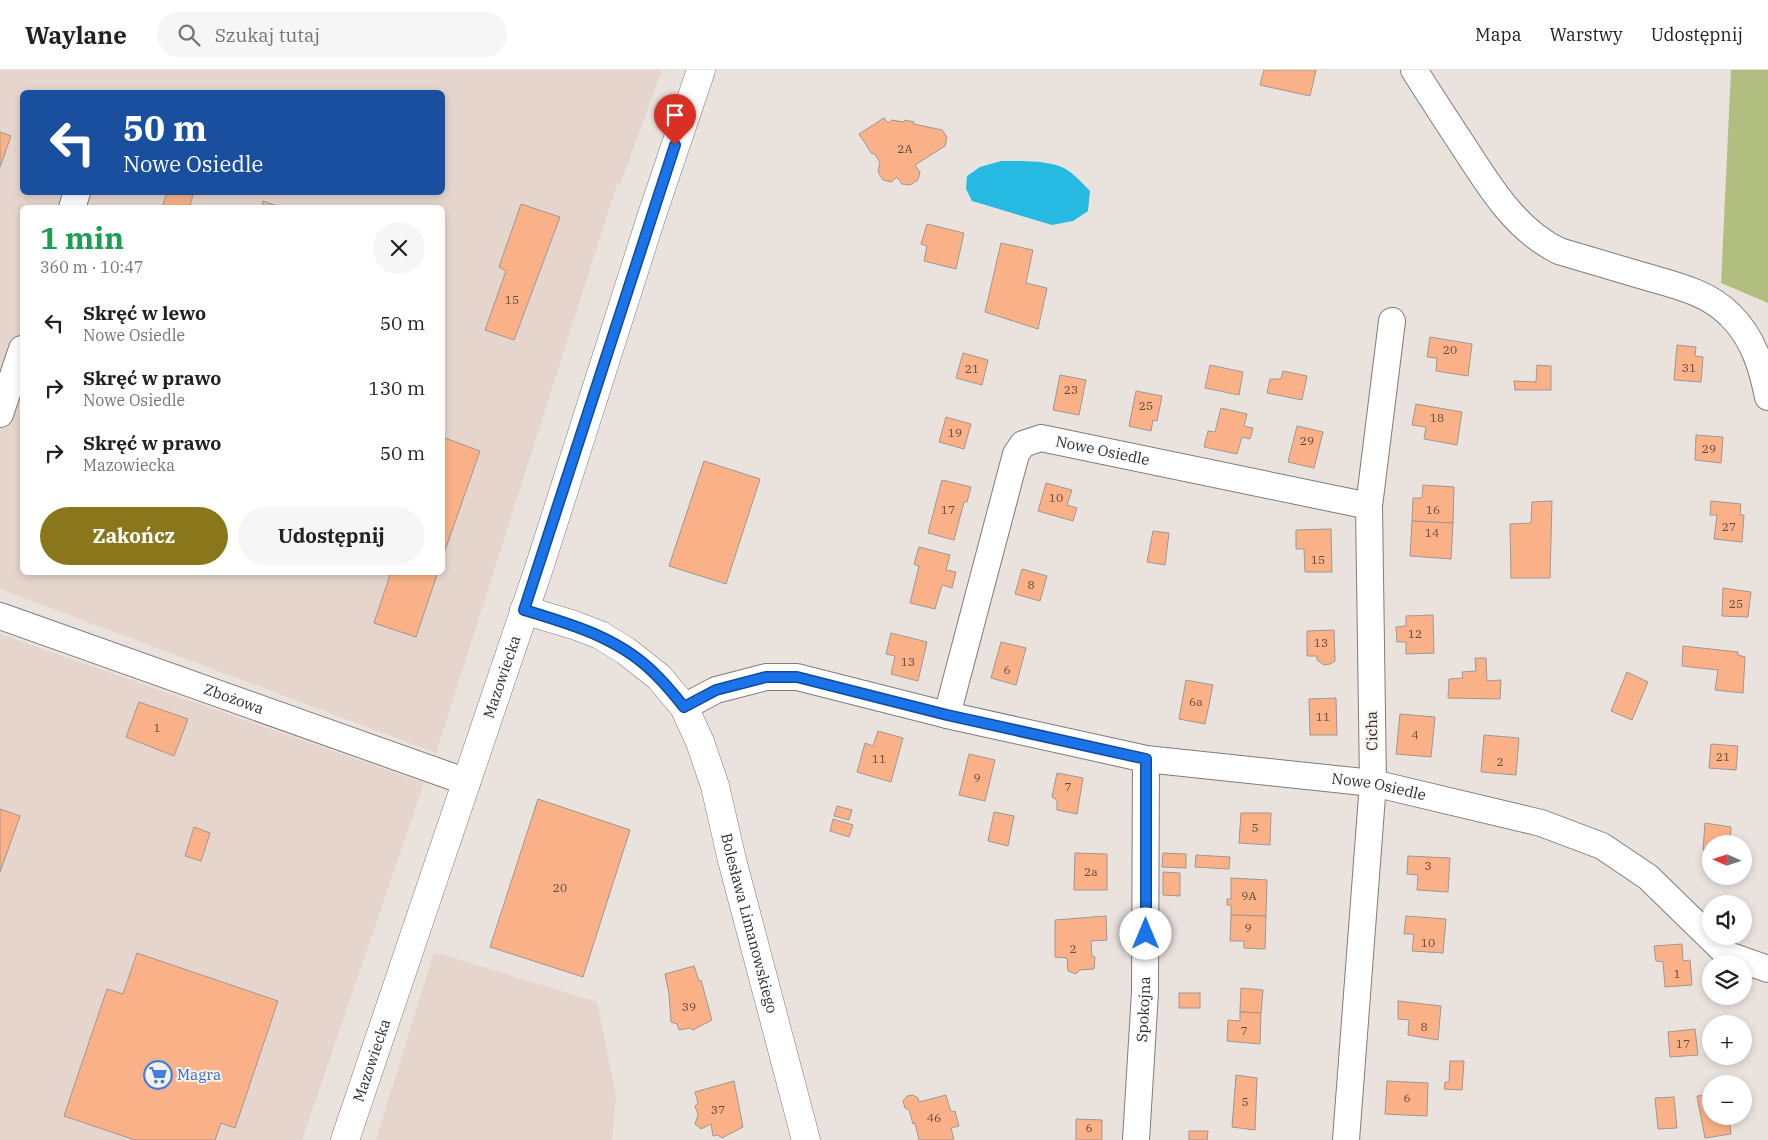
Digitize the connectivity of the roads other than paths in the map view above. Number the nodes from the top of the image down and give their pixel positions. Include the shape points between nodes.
1 (701, 70) edge
2 (1414, 70) edge
3 (1392, 322) dead end
4 (20, 355) edge
5 (1768, 397) edge
6 (0, 414) edge
7 (1369, 506) junction
8 (524, 610) junction
9 (0, 616) edge
10 (684, 707) junction
11 (947, 715) junction
12 (1146, 759) junction
13 (467, 782) junction
14 (1373, 783) junction
15 (1768, 962) edge
16 (1768, 969) edge
17 (1768, 981) edge
18 (345, 1140) edge
19 (806, 1140) edge
20 (1136, 1140) edge
21 (1346, 1140) edge

1 - 8 main road, Mazowiecka
2 - 5 street via 1509,212 1551,247 1679,286 1721,306 1740,326 1755,350
3 - 7 street, Cicha
4 - 6 street
7 - 11 street, Nowe Osiedle via 1041,438 1023,444 1016,454
7 - 14 street, Cicha
8 - 10 main road via 600,635 626,650 659,677
8 - 13 main road, Mazowiecka
9 - 13 street, Zbożowa
10 - 11 street, Nowe Osiedle via 716,690 766,677 797,677
10 - 19 main road, Bolesława Limanowskiego via 715,786
11 - 12 street, Nowe Osiedle
12 - 14 street, Nowe Osiedle
12 - 20 street, Spokojna via 1146,992
13 - 18 main road, Mazowiecka
14 - 16 street, Nowe Osiedle via 1541,823 1602,846 1648,877 1728,955
14 - 21 street, Cicha
15 - 16 street
16 - 17 street

